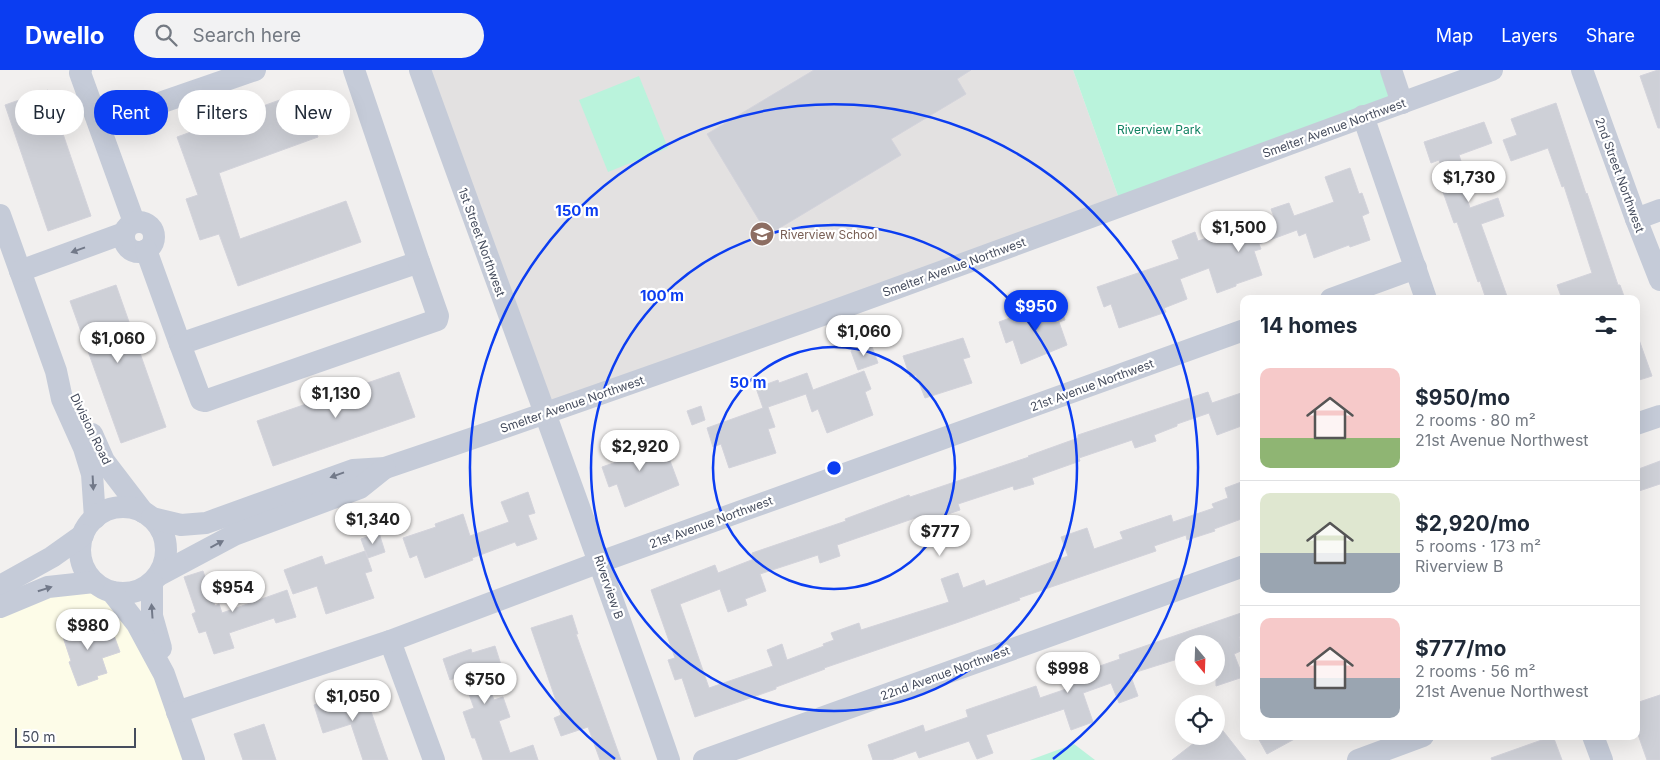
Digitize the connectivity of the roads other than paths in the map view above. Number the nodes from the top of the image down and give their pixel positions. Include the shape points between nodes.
1 (81, 70) edge
2 (254, 70) edge
3 (354, 70) edge
4 (420, 70) edge
5 (1391, 70) edge
6 (1492, 70) edge
7 (1582, 70) edge
8 (168, 100) edge
9 (1402, 103) junction
10 (94, 111) edge
11 (1363, 116) junction
12 (102, 135) edge
13 (1660, 210) edge
14 (0, 215) edge
15 (1636, 219) junction
16 (133, 238) junction
17 (419, 262) junction
18 (1416, 268) junction
19 (23, 278) junction
20 (1660, 280) edge
21 (1342, 295) edge
22 (1425, 295) edge
23 (1240, 331) edge
24 (180, 344) junction
25 (56, 371) junction
26 (544, 414) junction
27 (1660, 416) edge
28 (1640, 423) edge
29 (385, 468) junction
30 (148, 515) junction
31 (89, 526) junction
32 (600, 562) junction
33 (1240, 567) edge
34 (155, 579) junction
35 (0, 586) edge
36 (103, 587) junction
37 (0, 607) edge
38 (390, 641) junction
39 (164, 674) junction
40 (177, 712) junction
41 (1412, 740) edge
42 (1594, 740) edge
43 (194, 760) edge
44 (434, 760) edge
45 (669, 760) edge
46 (704, 760) edge
47 (1358, 760) edge
48 (1602, 760) edge

1 - 10 street
2 - 8 street
3 - 17 street
4 - 26 street, 1st Street Northwest
5 - 9 street
6 - 9 street, Smelter Avenue Northwest
7 - 15 street, 2nd Street Northwest
9 - 11 street, Smelter Avenue Northwest
11 - 18 street
11 - 26 street, Smelter Avenue Northwest via 1122,207
12 - 16 street
13 - 15 street
14 - 19 street, Division Road
15 - 20 street, 2nd Street Northwest
16 - 19 street
16 - 24 street
17 - 24 street
17 - 24 street via 437,320 205,401 201,400
18 - 21 street
18 - 22 street
19 - 25 street, Division Road
23 - 32 street, 21st Avenue Northwest
25 - 30 street, Division Road via 69,383 104,461
25 -> 31 street, Division Road via 62,399 92,474
26 - 29 street, Smelter Avenue Northwest
26 - 32 street, Riverview B
27 - 28 street
29 -> 30 street, Smelter Avenue Northwest via 353,470 206,523 181,525
34 -> 29 street, Smelter Avenue Northwest via 234,535 360,488
30 - 31 street via 123,507 103,512
30 - 34 street via 159,526 166,545 164,566
31 - 35 street via 52,557
31 - 36 street via 80,545 82,565 87,575
32 - 38 street, 21st Avenue Northwest
32 - 45 street, Riverview B
33 - 46 street, 22nd Avenue Northwest
34 - 36 street via 123,594
39 -> 34 street via 152,616
37 -> 36 street via 48,587
36 - 39 street via 137,624
38 - 40 street, 21st Avenue Northwest
38 - 44 street
39 - 40 street
40 - 43 street
41 - 47 street
42 - 48 street

